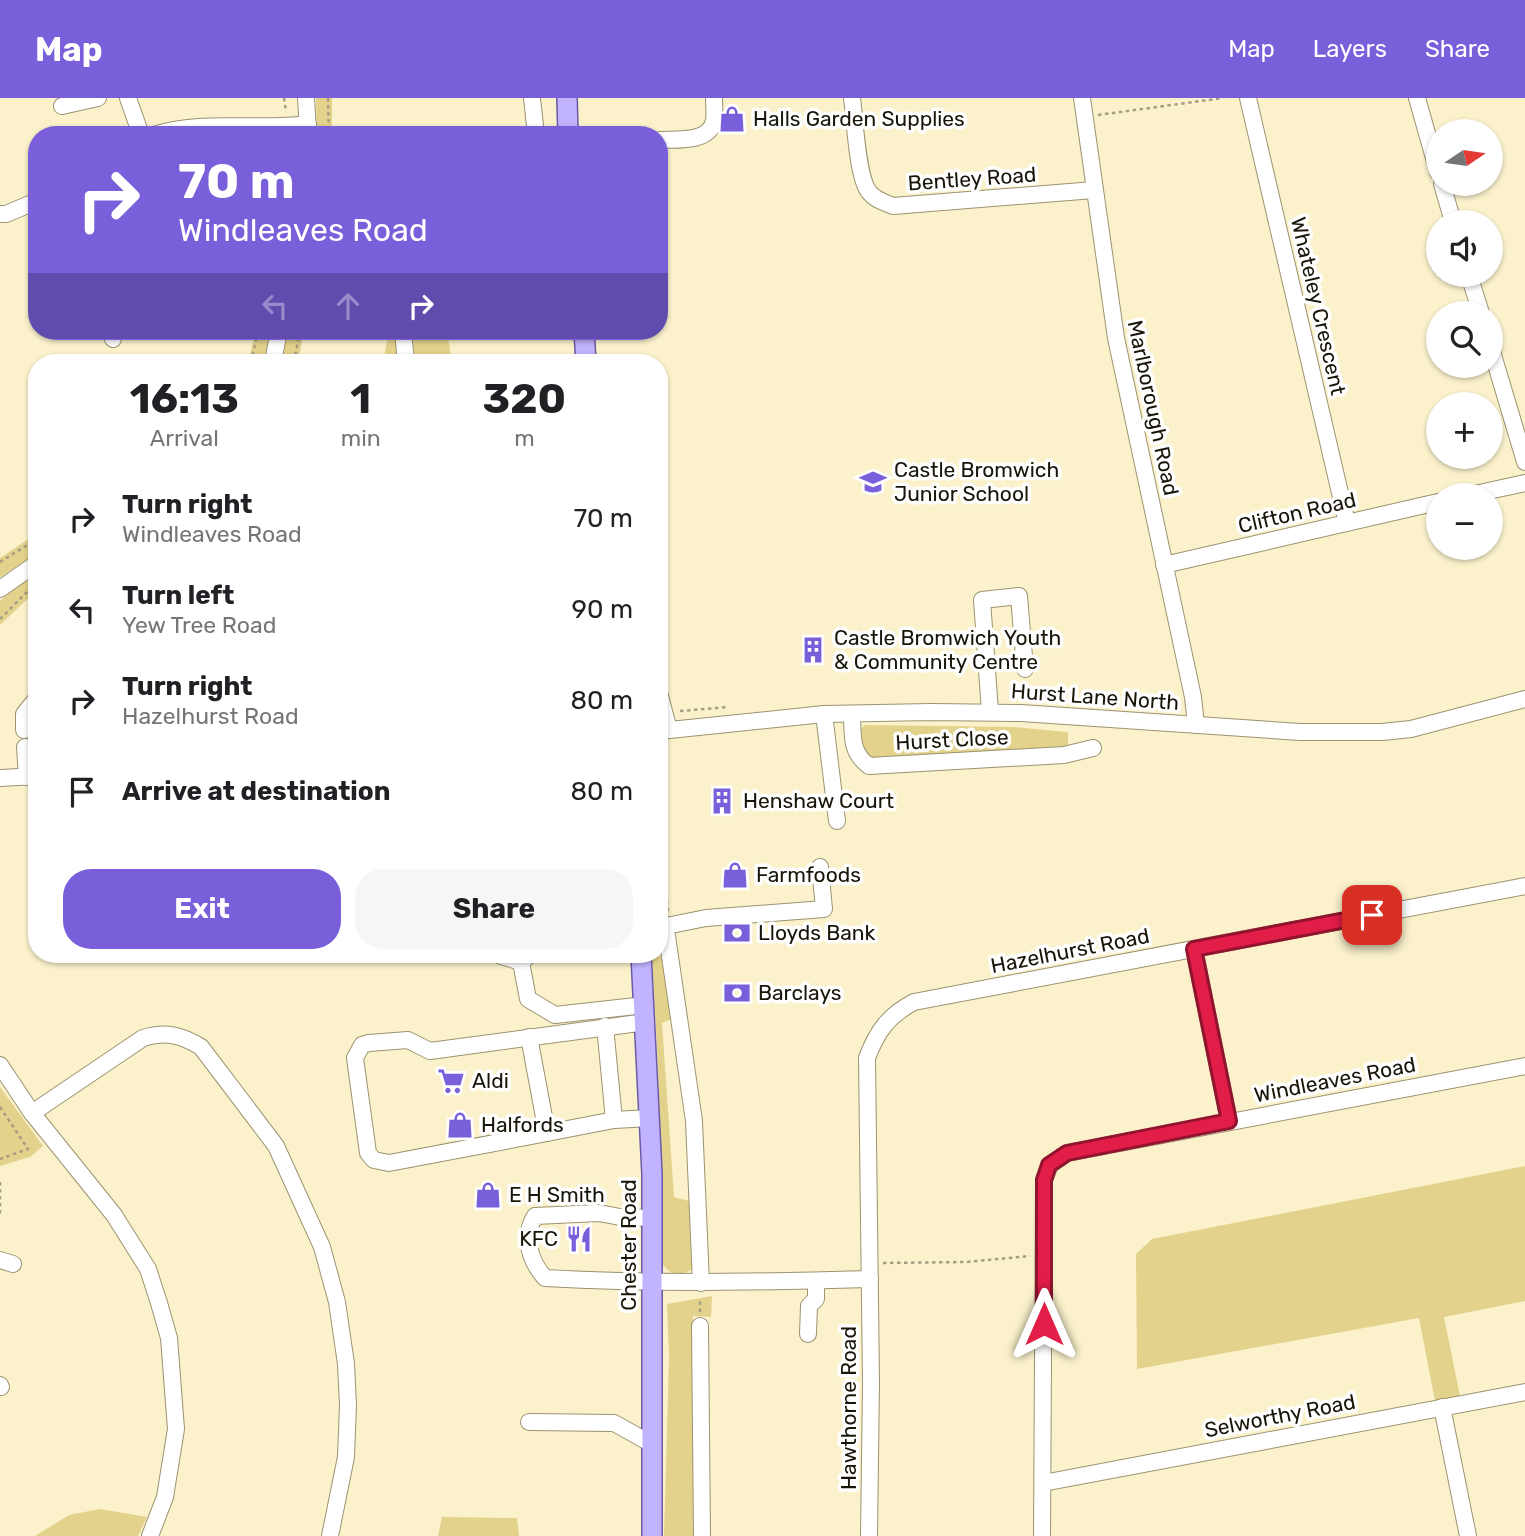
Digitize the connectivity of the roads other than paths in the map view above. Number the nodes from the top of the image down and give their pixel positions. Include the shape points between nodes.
1 (98, 98) edge
2 (128, 98) edge
3 (306, 98) edge
4 (533, 98) edge
5 (560, 98) edge
6 (567, 98) edge
7 (713, 98) edge
8 (852, 98) edge
9 (1082, 98) edge
10 (1248, 98) edge
11 (1417, 98) edge
12 (62, 106) dead end
13 (138, 126) edge
14 (308, 126) edge
15 (535, 126) edge
16 (567, 126) edge
17 (568, 126) edge
18 (1426, 130) edge
19 (668, 140) edge
20 (1094, 190) junction
21 (28, 205) edge
22 (0, 214) edge
23 (1500, 378) edge
24 (1525, 462) edge
25 (1525, 483) edge
26 (1503, 488) edge
27 (1426, 505) edge
28 (1347, 523) junction
29 (1164, 565) junction
30 (28, 569) edge
31 (0, 589) edge
32 (1025, 670) dead end
33 (1525, 699) edge
34 (28, 708) edge
35 (990, 712) junction
36 (824, 714) junction
37 (852, 714) junction
38 (1196, 725) junction
39 (24, 730) dead end
40 (668, 731) edge
41 (24, 747) dead end
42 (1093, 747) dead end
43 (28, 762) edge
44 (28, 776) edge
45 (0, 778) edge
46 (837, 821) dead end
47 (820, 867) dead end
48 (1525, 886) edge
49 (668, 924) edge
50 (668, 943) edge
51 (1194, 949) junction
52 (526, 963) edge
53 (642, 963) edge
54 (645, 1014) junction
55 (605, 1026) junction
56 (529, 1037) junction
57 (0, 1065) edge
58 (1525, 1066) edge
59 (32, 1113) junction
60 (650, 1118) junction
61 (614, 1120) junction
62 (1229, 1121) junction
63 (547, 1133) junction
64 (652, 1218) junction
65 (870, 1279) junction
66 (816, 1281) junction
67 (652, 1282) junction
68 (701, 1288) junction
69 (700, 1326) road end
70 (808, 1335) dead end
71 (1525, 1392) edge
72 (1442, 1407) junction
73 (529, 1422) dead end
74 (650, 1443) junction
75 (1043, 1483) junction
76 (150, 1536) edge
77 (330, 1536) edge
78 (652, 1536) edge
79 (702, 1536) edge
80 (869, 1536) edge
81 (1042, 1536) edge
82 (1468, 1536) edge

1 - 12 street
2 - 13 street
3 - 14 street
4 - 15 street
5 - 16 main road
6 - 17 main road
7 - 19 street via 714,121 704,135
8 - 20 street, Bentley Road via 862,178 868,191 893,206
9 - 20 street, Marlborough Road
10 - 28 street, Whateley Crescent
11 - 18 street
20 - 29 street, Marlborough Road via 1116,338
21 - 22 street
23 - 24 street
25 - 26 street
27 - 28 street, Clifton Road
28 - 29 street, Clifton Road
29 - 38 street, Marlborough Road
30 - 31 street
32 - 35 street via 1019,596 982,600
33 - 38 street, Hurst Lane North via 1411,729 1382,732
34 - 39 street
35 - 37 street, Hurst Lane North
35 - 38 street, Hurst Lane North
36 - 37 street, Hurst Lane North
36 - 40 street, Hurst Lane North
36 - 46 street
37 - 42 street, Hurst Close via 854,747 858,758 869,766 1064,755
41 - 43 street
44 - 45 street
47 - 49 street via 824,909
48 - 51 street, Hazelhurst Road
50 - 68 street via 694,1121
51 - 62 street
51 - 65 street, Hazelhurst Road via 914,1002 889,1018 867,1058
52 - 54 street via 528,999 555,1015
53 - 54 main road, Chester Road
54 - 55 street
54 - 60 main road, Chester Road
55 - 56 street
55 - 61 street
56 - 63 street
56 - 63 street via 430,1051 408,1040 362,1045 355,1058 368,1153 374,1160 389,1163
57 - 59 street
58 - 62 street, Windleaves Road
59 - 76 street via 114,1214 148,1269 169,1338 176,1429 165,1497
59 - 77 street via 143,1038 173,1034 201,1047 276,1146 322,1247 337,1302 346,1364 346,1457
60 - 61 street
60 - 64 main road, Chester Road
61 - 63 street
62 - 75 street, Windleaves Road via 1067,1153 1049,1165 1044,1180
64 - 67 main road, Chester Road
64 - 67 street via 599,1213 535,1216 528,1227 530,1250 545,1278
65 - 66 street
65 - 80 street, Hawthorne Road
66 - 68 street
66 - 70 street via 816,1299 808,1306
67 - 68 street
67 - 74 main road, Chester Road
69 - 79 street
71 - 72 street, Selworthy Road
72 - 75 street, Selworthy Road
72 - 82 street
73 - 74 street via 614,1423
74 - 78 main road, Chester Road
75 - 81 street

